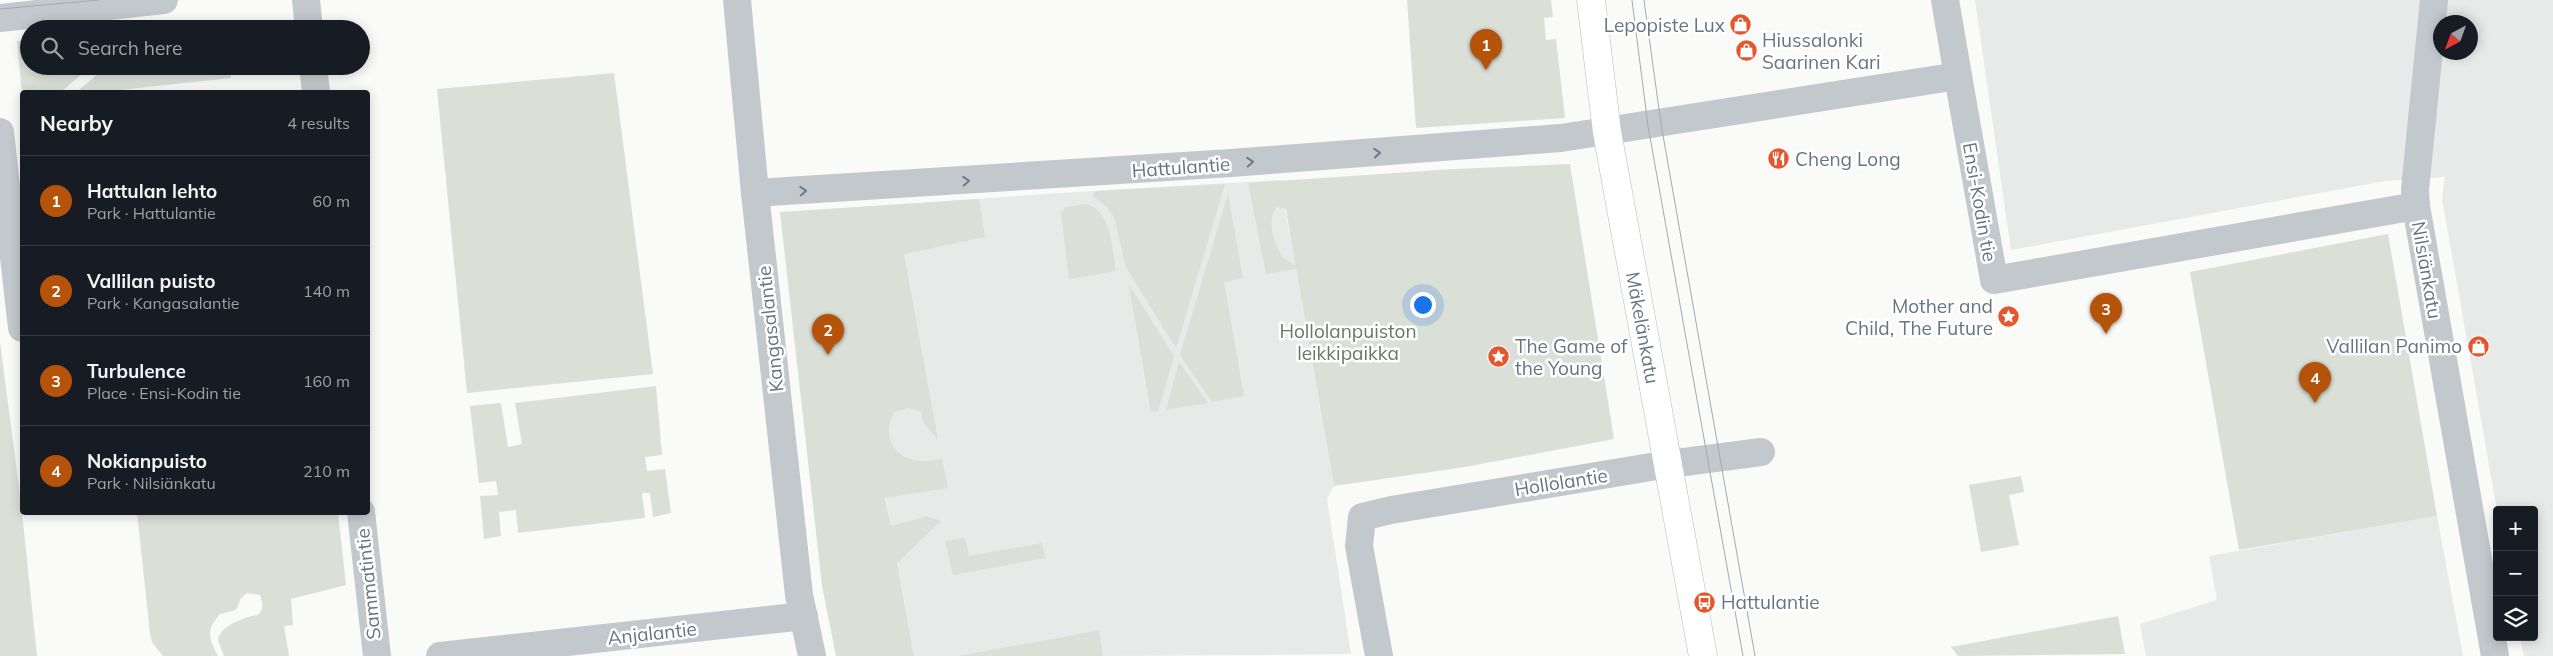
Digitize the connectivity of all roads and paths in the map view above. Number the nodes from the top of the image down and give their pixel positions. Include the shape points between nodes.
1 (164, 0) edge
2 (306, 0) edge
3 (737, 0) edge
4 (1591, 0) edge
5 (1945, 0) edge
6 (2434, 0) edge
7 (0, 18) edge
8 (308, 20) edge
9 (314, 75) edge
10 (1958, 76) junction
11 (316, 90) edge
12 (0, 132) edge
13 (1607, 132) junction
14 (755, 193) junction
15 (2416, 206) junction
16 (20, 310) edge
17 (1761, 452) dead end
18 (1669, 464) junction
19 (361, 515) edge
20 (804, 616) junction
21 (377, 656) edge
22 (440, 656) edge
23 (812, 656) edge
24 (1379, 656) edge
25 (1703, 656) edge
26 (2495, 656) edge

1 - 7 street
2 - 8 street
3 - 14 street, Kangasalantie
4 - 13 main road, Mäkelänkatu
5 - 10 street
6 - 15 street, Nilsiänkatu
9 - 11 street
10 - 13 street, Hattulantie
10 - 15 street, Ensi-Kodin tie via 1994,280
12 - 16 street
14 -> 13 street, Hattulantie via 1328,157
13 - 18 main road, Mäkelänkatu
14 - 20 street, Kangasalantie via 799,595
15 - 26 street, Nilsiänkatu
17 - 18 street, Hollolantie
18 - 24 street, Hollolantie via 1362,517 1359,546
18 - 25 main road, Mäkelänkatu
19 - 21 street, Sammatintie
20 - 22 street, Anjalantie
20 - 23 street, Kangasalantie

